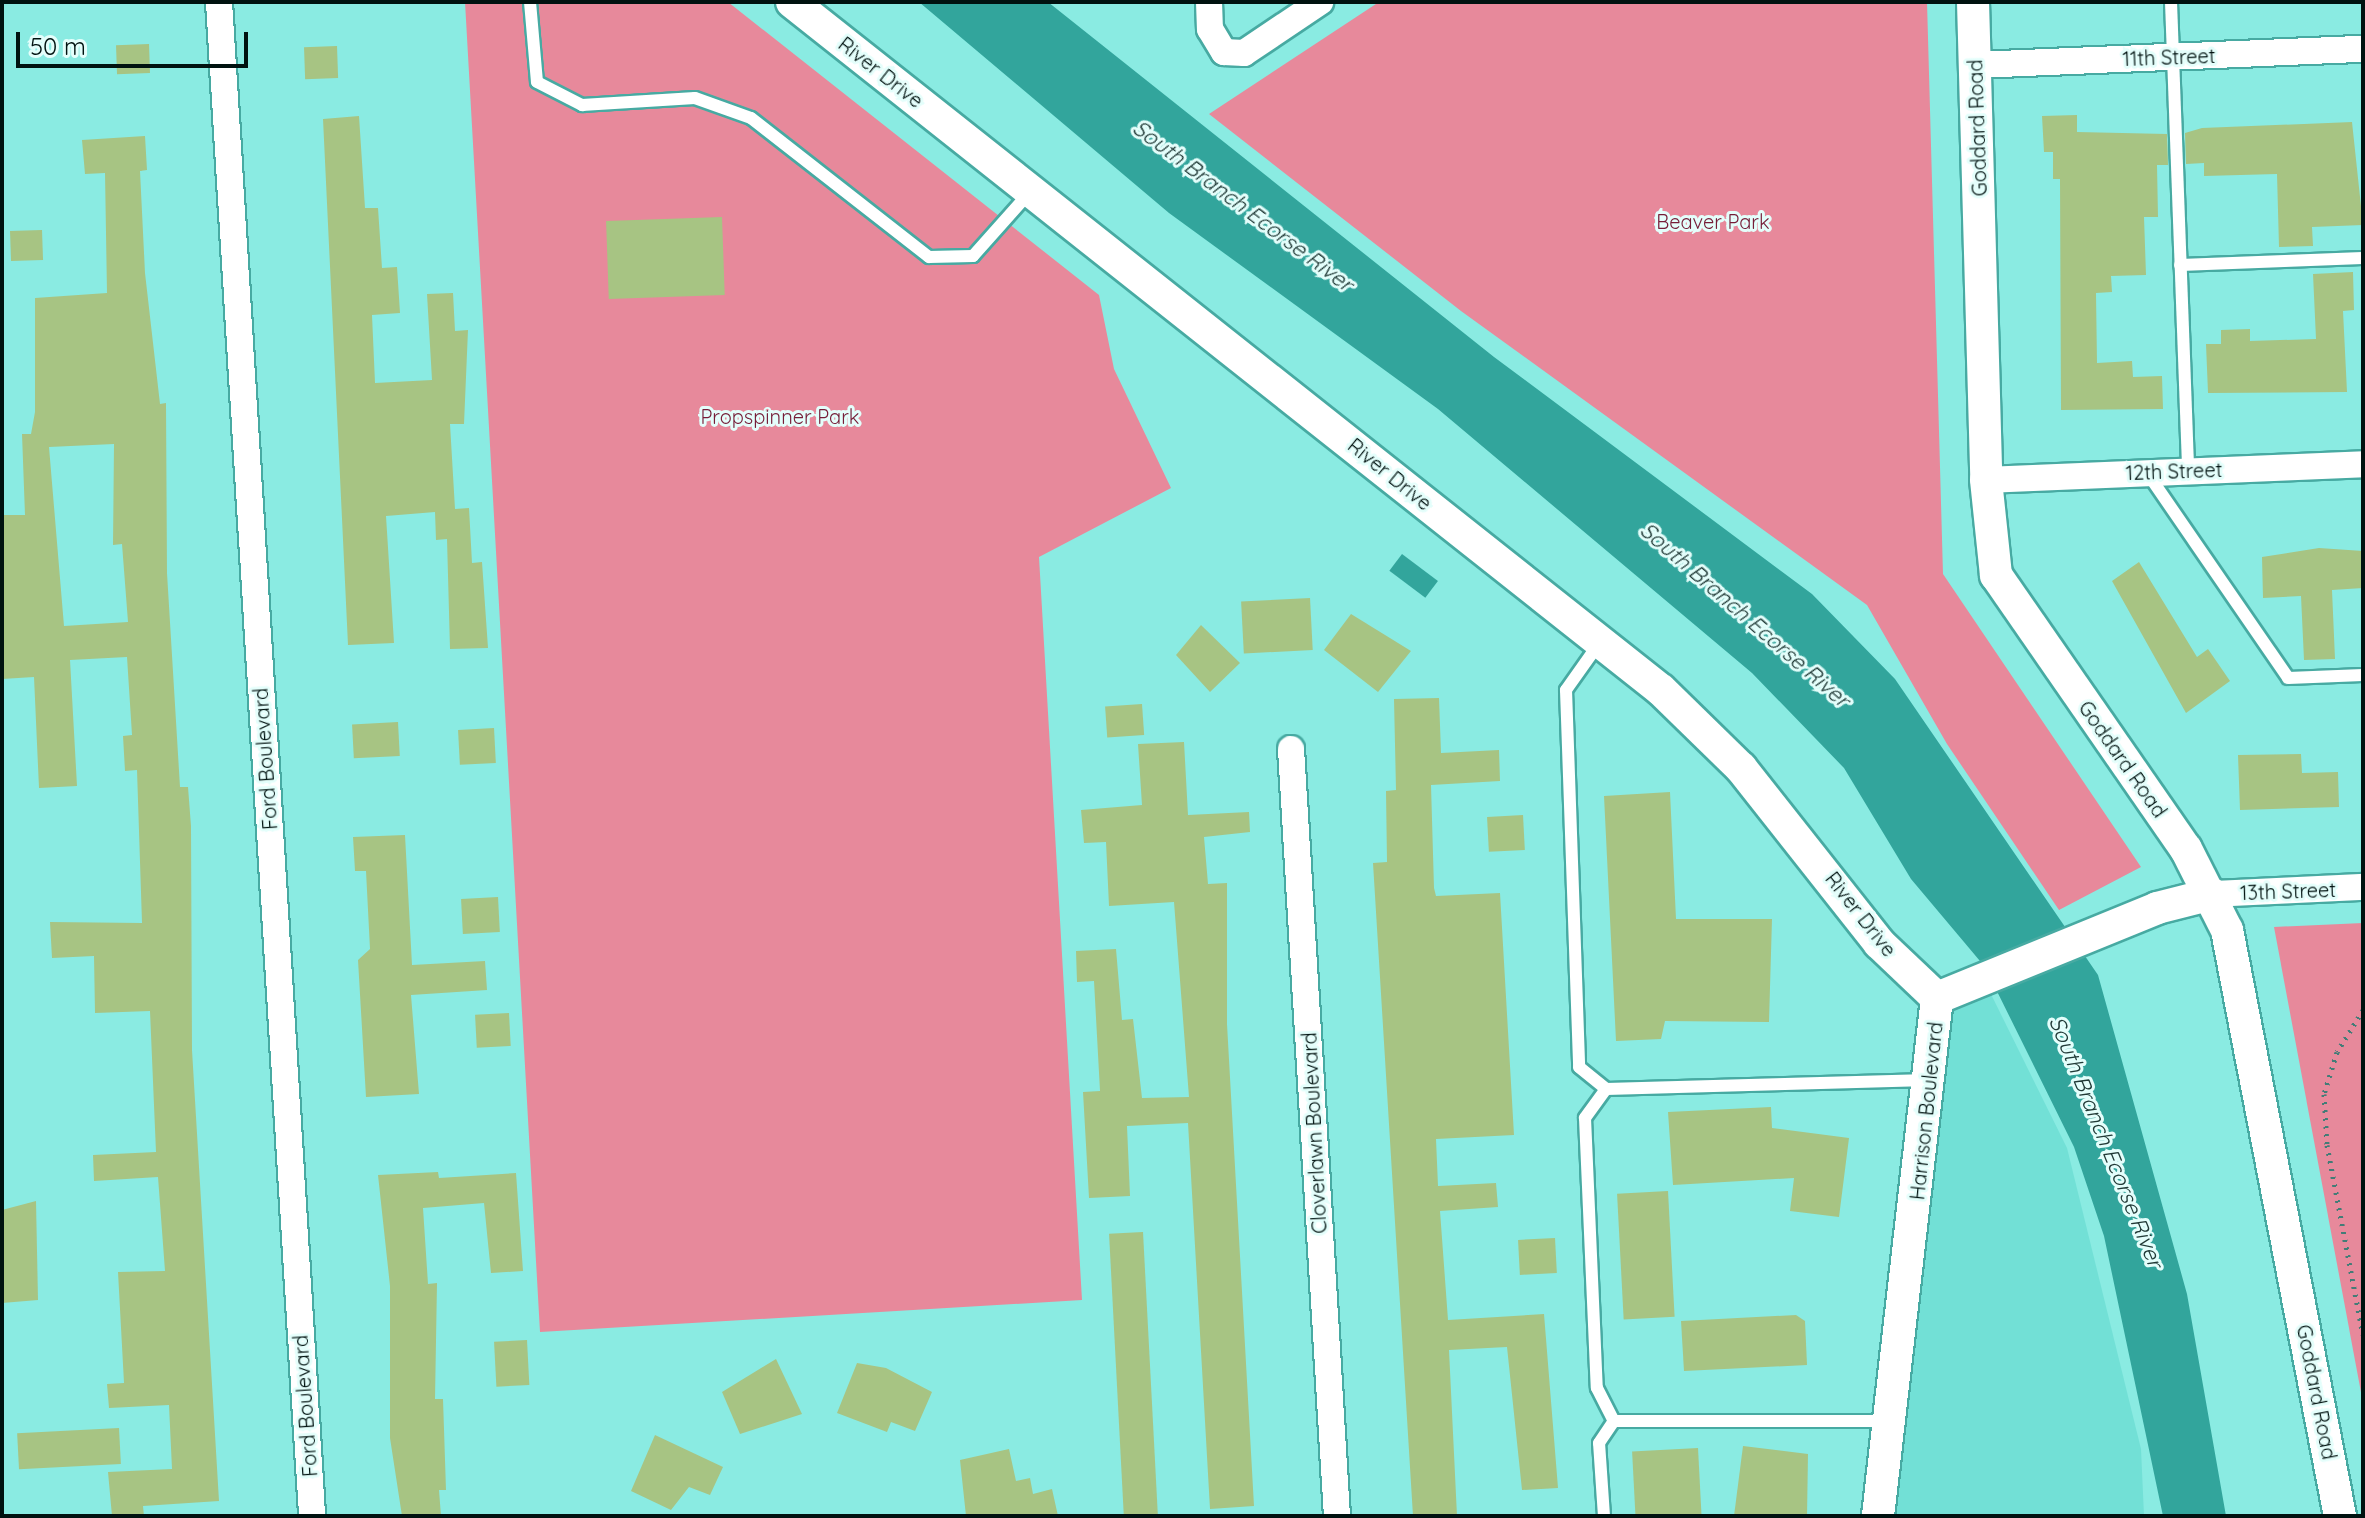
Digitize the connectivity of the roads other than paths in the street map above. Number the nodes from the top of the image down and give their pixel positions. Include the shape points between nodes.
1 (219, 2) edge
2 (530, 2) edge
3 (792, 2) edge
4 (1209, 2) edge
5 (1320, 2) edge
6 (1973, 2) edge
7 (2171, 2) edge
8 (2363, 49) edge
9 (2173, 57) junction
10 (1976, 65) junction
11 (1032, 190) junction
12 (2363, 258) edge
13 (2180, 265) junction
14 (2363, 464) edge
15 (2188, 470) junction
16 (2146, 472) junction
17 (1986, 480) junction
18 (1602, 641) junction
19 (2363, 675) edge
20 (1291, 749) dead end
21 (2363, 887) edge
22 (2212, 894) junction
23 (1937, 998) junction
24 (1931, 1080) junction
25 (1606, 1089) junction
26 (1614, 1421) junction
27 (1890, 1421) junction
28 (312, 1516) edge
29 (1337, 1516) edge
30 (1604, 1516) edge
31 (1878, 1516) edge
32 (2340, 1516) edge

1 - 28 street, Ford Boulevard
2 - 11 lane via 537,82 582,105 695,98 751,118 929,257 973,256
3 - 11 street, River Drive
4 - 5 street via 1210,29 1224,52 1244,53
6 - 10 street, Goddard Road
7 - 9 lane
8 - 9 street, 11th Street
9 - 10 street, 11th Street
9 - 13 lane
10 - 17 street, Goddard Road
11 - 18 street, River Drive
12 - 13 lane
13 - 15 lane
14 - 15 street, 12th Street
15 - 16 street, 12th Street
16 - 17 street, 12th Street
16 - 19 lane via 2288,678
17 - 22 street, Goddard Road via 1996,575
18 - 23 street, River Drive via 1741,768 1879,943
18 - 25 lane via 1566,690 1579,1067
20 - 29 street, Cloverlawn Boulevard
21 - 22 street, 13th Street
22 - 23 street, Harrison Boulevard via 2101,930
22 - 32 street, Goddard Road via 2235,960
23 - 24 street, Harrison Boulevard
24 - 25 lane
24 - 27 street, Harrison Boulevard
25 - 26 lane via 1585,1118 1597,1388
26 - 27 lane
26 - 30 lane via 1599,1443
27 - 31 street, Harrison Boulevard

